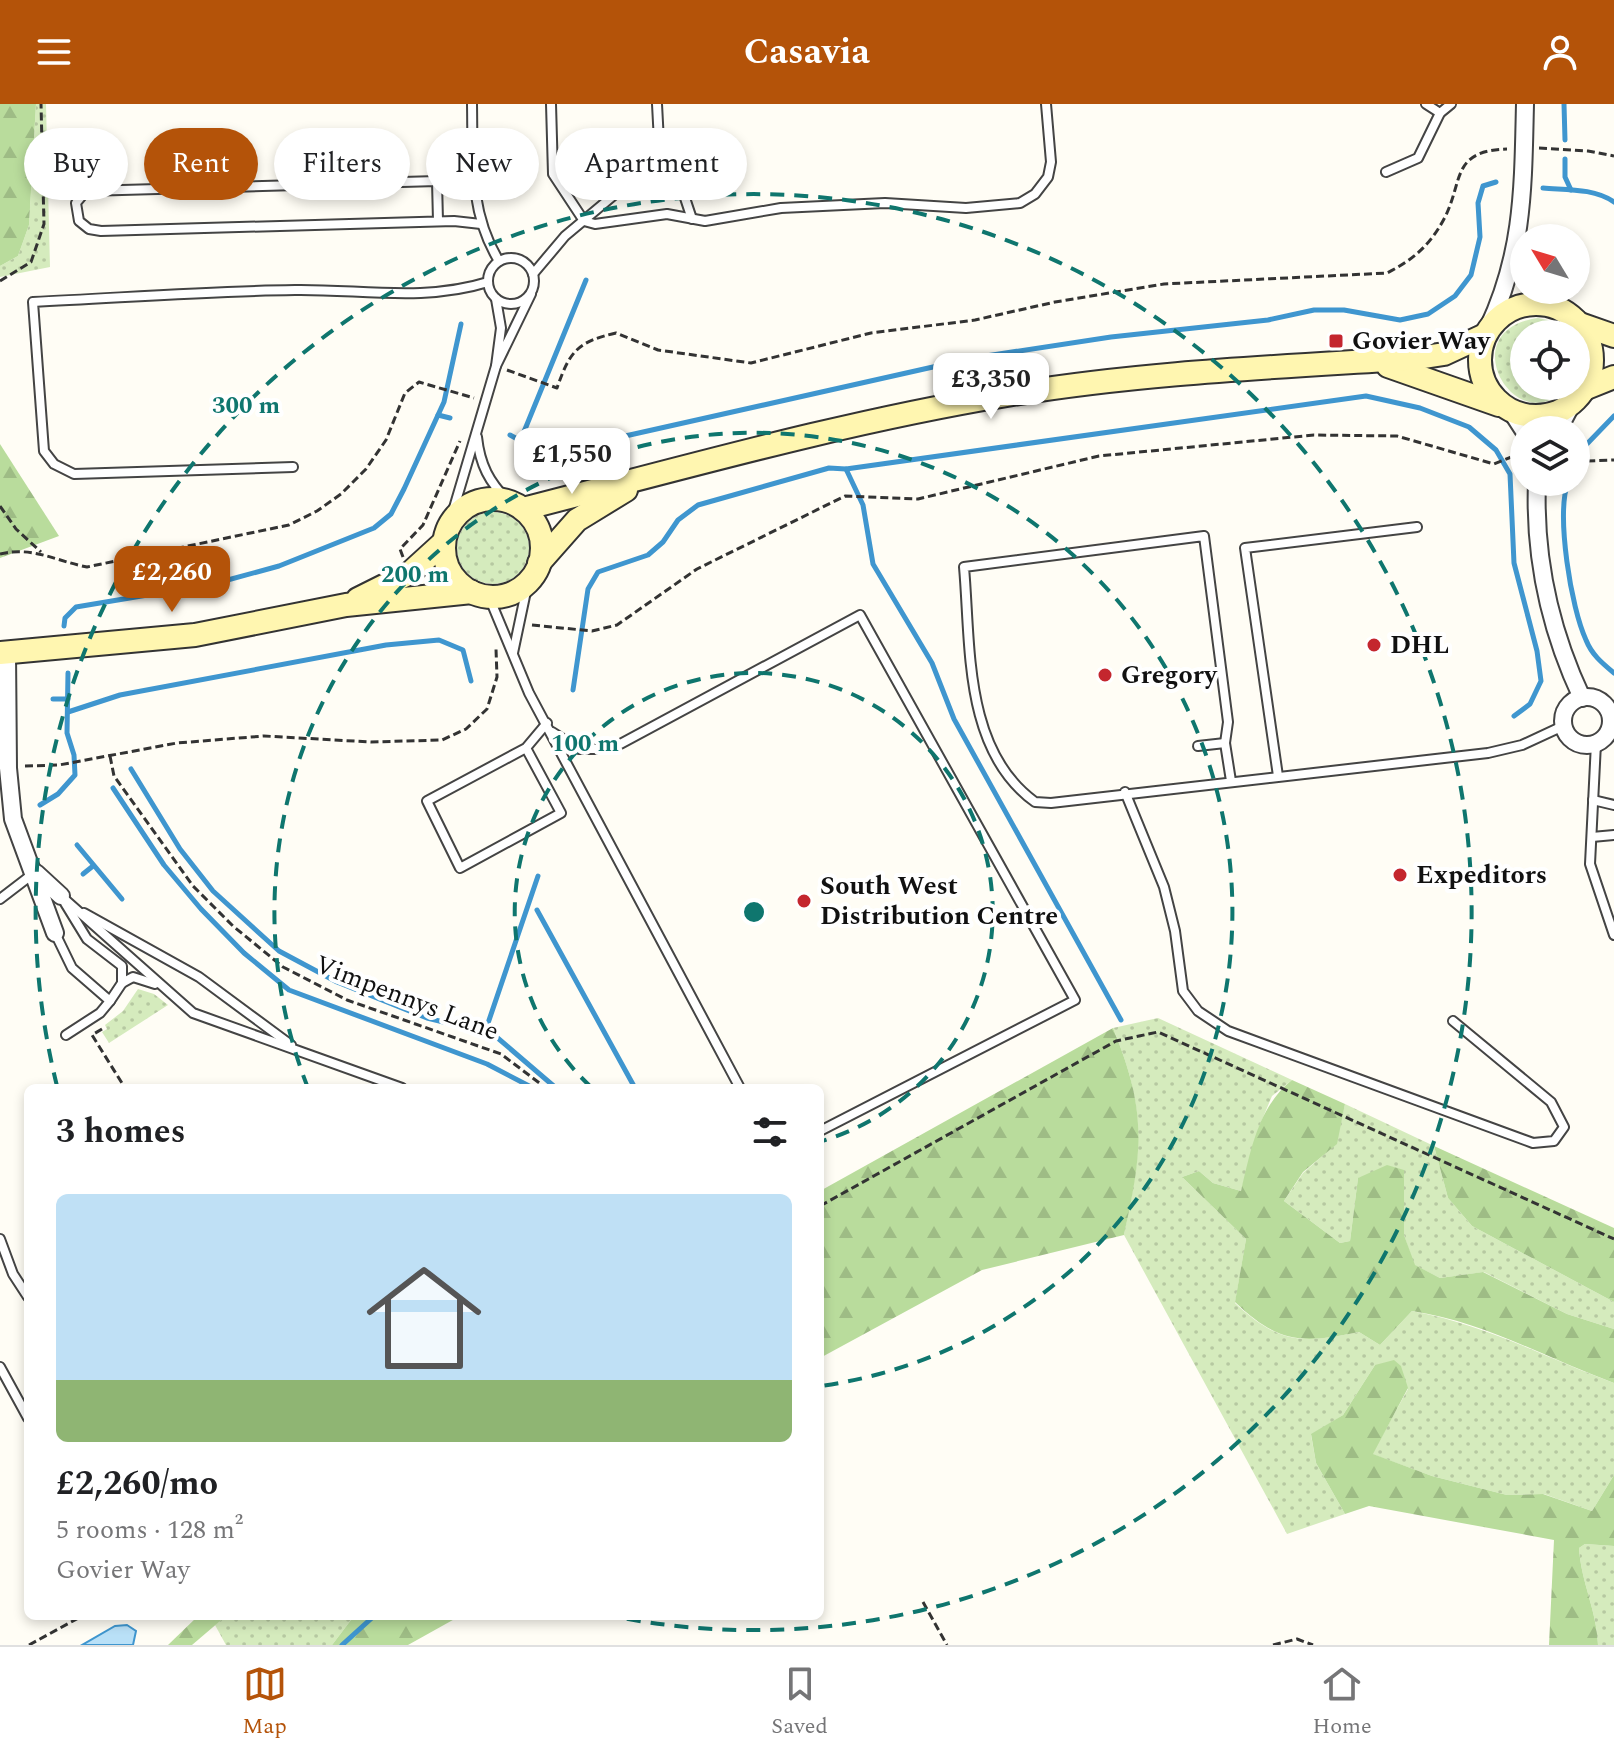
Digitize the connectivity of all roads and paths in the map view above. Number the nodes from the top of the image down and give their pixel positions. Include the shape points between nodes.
1 (41, 104) edge
2 (472, 104) edge
3 (551, 104) edge
4 (657, 104) edge
5 (1046, 104) edge
6 (1426, 104) edge
7 (1451, 104) edge
8 (1525, 104) edge
9 (1440, 113) junction
10 (658, 128) edge
11 (1524, 148) junction
12 (1614, 156) edge
13 (1386, 172) dead end
14 (608, 200) edge
15 (686, 200) edge
16 (692, 219) junction
17 (438, 221) junction
18 (584, 221) junction
19 (481, 224) junction
20 (1524, 224) edge
21 (499, 261) junction
22 (533, 274) junction
23 (1510, 276) edge
24 (0, 281) edge
25 (488, 282) junction
26 (531, 294) junction
27 (496, 299) junction
28 (1545, 304) edge
29 (1560, 304) edge
30 (1576, 320) edge
31 (1590, 328) edge
32 (1486, 332) junction
33 (1614, 336) edge
34 (1372, 361) junction
35 (496, 366) junction
36 (1614, 377) edge
37 (529, 378) dead end
38 (453, 390) dead end
39 (1590, 390) edge
40 (1571, 400) edge
41 (1508, 409) junction
42 (1513, 416) edge
43 (476, 433) junction
44 (1510, 458) edge
45 (1614, 460) edge
46 (1590, 461) edge
47 (293, 467) dead end
48 (648, 477) junction
49 (1537, 496) edge
50 (516, 505) junction
51 (0, 506) edge
52 (1417, 527) dead end
53 (446, 535) junction
54 (41, 552) junction
55 (0, 554) edge
56 (534, 572) junction
57 (480, 595) junction
58 (346, 605) junction
59 (519, 624) junction
60 (504, 628) junction
61 (4, 653) edge
62 (512, 658) junction
63 (1582, 698) junction
64 (1612, 715) edge
65 (547, 723) junction
66 (1563, 726) junction
67 (552, 732) junction
68 (1225, 743) junction
69 (1596, 743) junction
70 (1198, 746) dead end
71 (526, 748) junction
72 (110, 756) junction
73 (8, 768) junction
74 (1278, 776) junction
75 (1231, 781) junction
76 (1125, 792) junction
77 (1593, 800) junction
78 (1614, 805) edge
79 (1614, 835) edge
80 (1592, 837) junction
81 (35, 872) junction
82 (61, 896) junction
83 (0, 899) edge
84 (79, 911) junction
85 (55, 933) joint
86 (1614, 933) edge
87 (122, 983) junction
88 (157, 985) junction
89 (110, 1001) junction
90 (1453, 1021) dead end
91 (102, 1029) dead end
92 (66, 1035) dead end
93 (305, 1054) junction
94 (123, 1084) edge
95 (391, 1084) edge
96 (541, 1084) edge
97 (738, 1084) edge
98 (824, 1129) edge
99 (824, 1204) edge
100 (0, 1239) edge
101 (1614, 1239) edge
102 (24, 1291) edge
103 (0, 1367) edge
104 (24, 1411) edge
105 (923, 1602) dead end
106 (75, 1620) edge
107 (29, 1645) edge
108 (947, 1645) edge
109 (1273, 1645) edge
110 (1313, 1645) edge

1 - 24 path via 44,224 31,262
2 - 19 lane via 474,196
3 - 18 lane via 553,174
4 - 10 lane
5 - 16 lane via 1048,177 1020,203 781,208
6 - 9 lane
7 - 9 lane
8 - 11 street
9 - 13 lane via 1418,158
11 - 12 path
11 - 20 street
11 - 37 path via 1487,149 1470,157 1459,171 1446,215 1433,237 1414,260 1387,273 1164,284 975,320 871,333 751,363 658,350 616,333 580,345 567,359 557,388
14 - 18 lane
15 - 16 lane
16 - 18 lane via 667,214
17 - 17 lane via 101,231 79,221 76,203 86,191 437,181
17 - 19 lane
18 - 22 lane
19 - 21 lane
21 - 22 lane via 519,259
21 - 25 lane
22 - 26 lane
23 - 32 street
25 - 27 lane
25 - 47 lane via 450,293 412,295 296,290 33,302 44,451 54,464 74,474
26 - 27 lane via 514,304
26 - 35 lane
27 - 35 lane via 501,328
28 - 32 street via 1521,305 1499,316
29 - 30 street
31 - 33 street
32 - 34 street via 1444,354
32 - 41 street via 1479,367 1488,389
34 - 41 street
34 - 48 street via 1166,372 1006,395
35 - 43 lane
36 - 39 street
38 - 54 path via 419,382 405,393 386,440 366,469 341,494 289,525 87,567
40 - 41 street via 1543,416
41 - 42 street
43 - 50 lane via 480,461 493,485
43 - 53 lane
44 - 59 path via 1494,464 1397,436 1314,435 1099,456 918,499 845,496 697,569 617,625 592,631
45 - 46 path
48 - 50 street
48 - 56 street via 577,520
49 - 63 street via 1554,631
50 - 53 street via 480,500 455,516
50 - 56 street via 540,533
51 - 54 path
52 - 74 lane via 1245,548
53 - 57 street via 449,571
53 - 58 street via 410,573
54 - 55 path
56 - 57 street via 516,591
56 - 59 lane
57 - 58 street
57 - 60 lane
58 - 61 street via 195,635
59 - 62 lane
60 - 62 lane
60 - 72 path via 495,632 497,677 487,709 466,729 442,740 264,736 177,743
61 - 73 street
62 - 65 lane
63 - 64 street via 1601,702
63 - 66 street via 1569,705
64 - 69 street via 1609,730
65 - 67 lane
65 - 71 lane
66 - 69 street via 1577,743
66 - 74 lane via 1488,753
67 - 97 lane
67 - 98 lane via 579,749 611,749 860,615 1075,1000
68 - 70 lane
68 - 75 lane
68 - 76 lane via 1228,722 1204,536 964,567 979,721 1004,768 1035,802
69 - 77 lane
71 - 71 lane via 561,813 460,868 427,801
72 - 73 path
72 - 96 path, Vimpennys Lane via 114,776 193,886 283,967 347,1000 501,1054
73 - 81 street via 13,819
74 - 75 lane
75 - 76 lane
76 - 90 lane via 1164,887 1183,991 1198,1011 1228,1031 1391,1093 1533,1143 1554,1141 1564,1127 1551,1102
77 - 78 lane
77 - 80 lane
79 - 80 lane
80 - 86 lane via 1590,864
81 - 82 street
81 - 83 lane
81 - 85 street
82 - 84 lane
82 - 87 lane via 87,939 122,966
84 - 88 lane via 139,961
84 - 93 lane via 199,977
85 - 89 lane via 72,968
87 - 88 lane via 133,977
87 - 89 lane
88 - 93 lane via 193,1013
89 - 92 lane
91 - 94 path via 92,1035
93 - 95 lane
99 - 101 path via 1116,1041 1158,1032
100 - 102 lane
103 - 104 lane
105 - 108 path
106 - 107 path
109 - 110 path via 1297,1639

